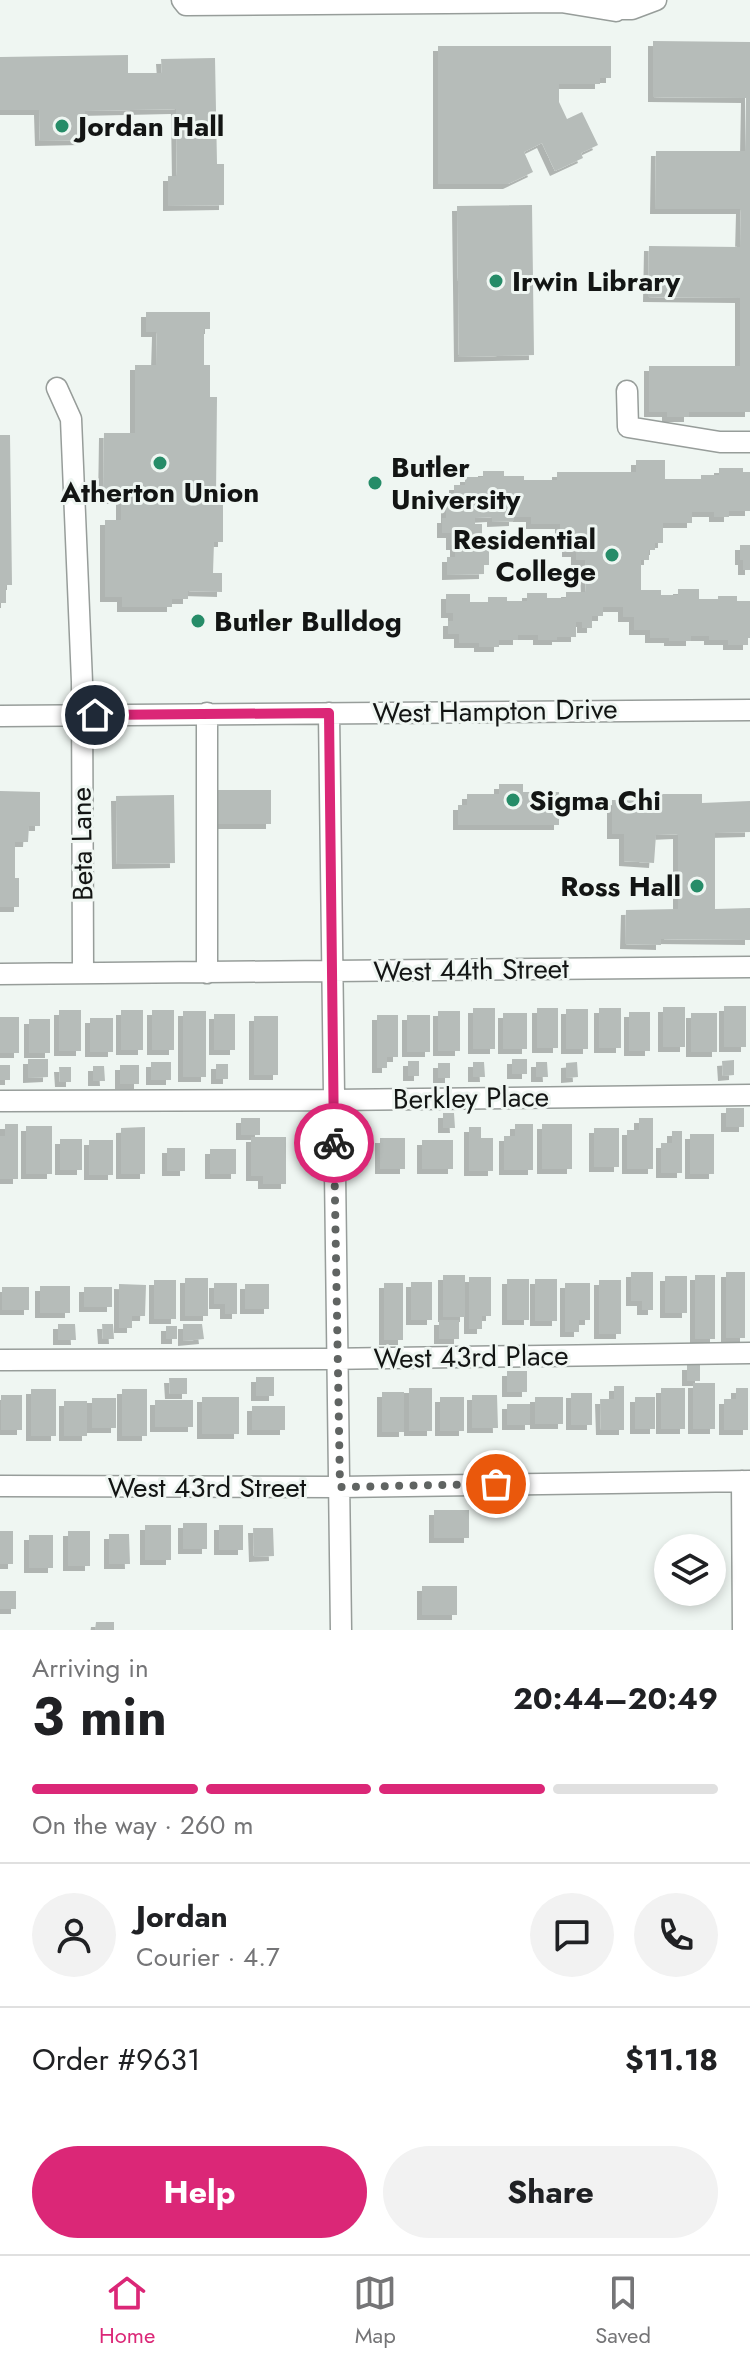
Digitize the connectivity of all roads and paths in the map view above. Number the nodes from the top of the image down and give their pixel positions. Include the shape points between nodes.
1 (182, 0) edge
2 (579, 0) edge
3 (656, 0) edge
4 (266, 2) edge
5 (616, 11) junction
6 (57, 388) dead end
7 (627, 391) dead end
8 (750, 442) edge
9 (748, 709) edge
10 (207, 713) junction
11 (329, 713) junction
12 (80, 715) junction
13 (0, 716) edge
14 (750, 967) edge
15 (332, 972) junction
16 (83, 973) junction
17 (207, 973) junction
18 (0, 974) edge
19 (750, 1095) edge
20 (333, 1100) junction
21 (0, 1101) edge
22 (750, 1353) edge
23 (337, 1359) junction
24 (0, 1360) edge
25 (746, 1481) edge
26 (0, 1486) edge
27 (340, 1487) junction
28 (341, 1630) edge
29 (743, 1630) edge

1 - 4 street via 186,5
2 - 5 street
3 - 5 street
4 - 5 street via 561,2
6 - 12 street, Beta Lane via 71,419
7 - 8 street via 628,427
9 - 11 street, West Hampton Drive
10 - 11 street, West Hampton Drive
10 - 12 street, West Hampton Drive
10 - 17 street
11 - 15 street
12 - 13 street, West Hampton Drive
12 - 16 street, Beta Lane
14 - 15 street, West 44th Street
15 - 17 street, West 44th Street
15 - 20 street
16 - 17 street, West 44th Street
16 - 18 street, West 44th Street
19 - 20 street, Berkley Place
20 - 21 street, Berkley Place
20 - 23 street
22 - 23 street, West 43rd Place
23 - 24 street, West 43rd Place
23 - 27 street
25 - 27 street, West 43rd Street
25 - 29 street
26 - 27 street, West 43rd Street
27 - 28 street

